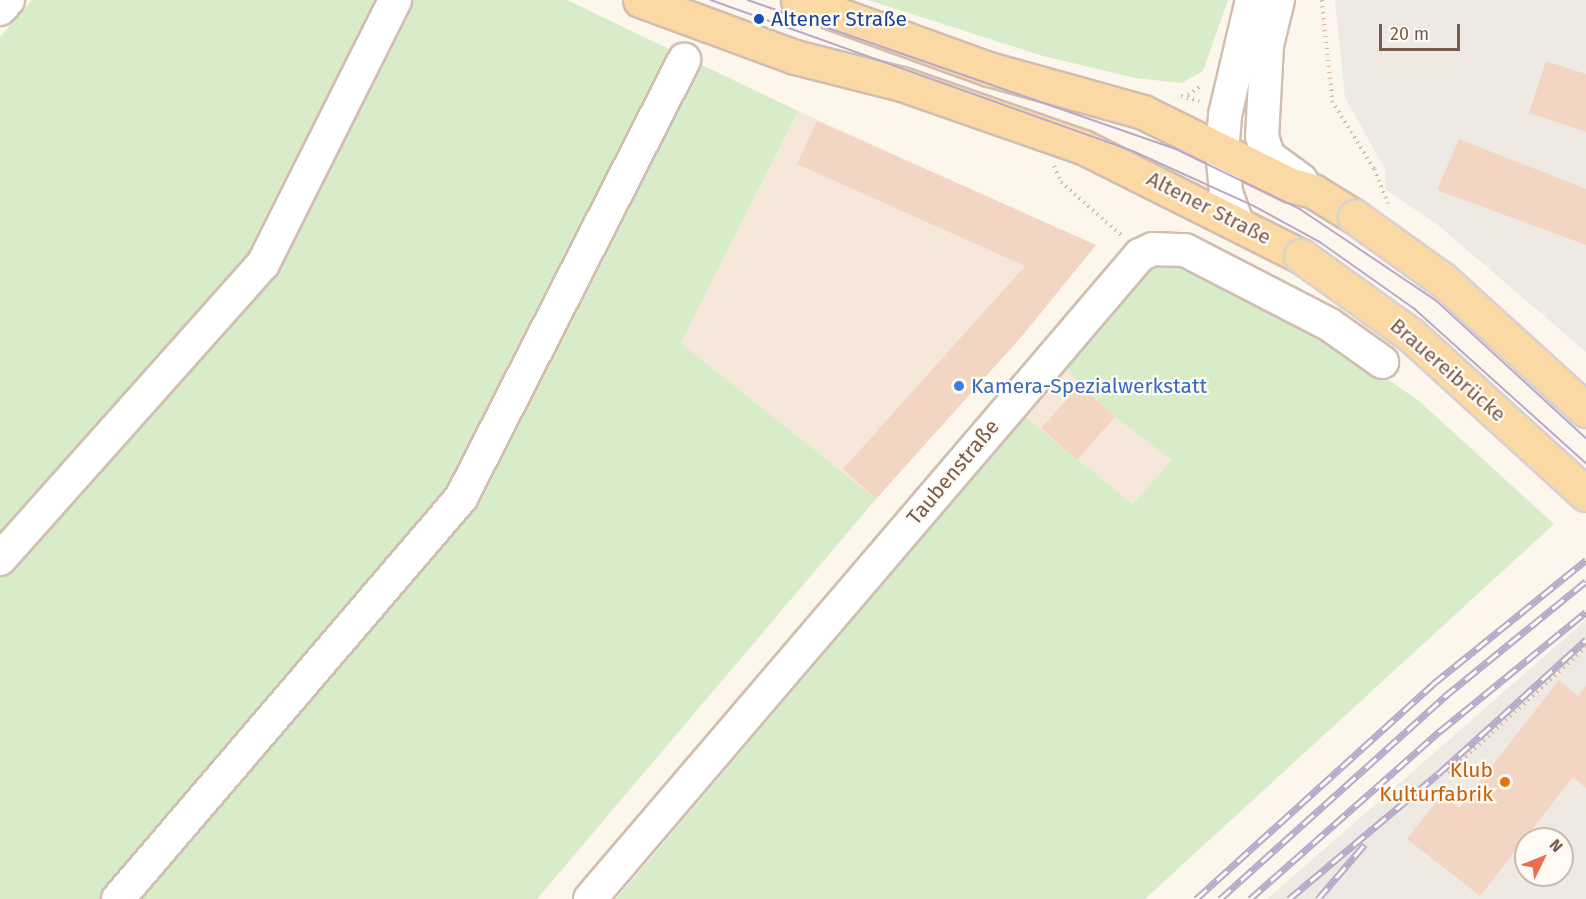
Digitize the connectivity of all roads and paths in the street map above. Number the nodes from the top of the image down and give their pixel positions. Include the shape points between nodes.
1 (8, 0) edge
2 (395, 0) edge
3 (640, 0) edge
4 (798, 0) edge
5 (1252, 0) edge
6 (1278, 0) edge
7 (1322, 0) edge
8 (0, 9) edge
9 (684, 60) dead end
10 (1222, 151) junction
11 (1059, 155) dead end
12 (1312, 191) junction
13 (1390, 207) dead end
14 (1236, 220) junction
15 (1140, 255) junction
16 (1301, 256) joint
17 (1382, 362) dead end
18 (1586, 410) edge
19 (1586, 494) edge
20 (0, 559) edge
21 (1586, 647) edge
22 (1448, 773) dead end
23 (118, 899) edge
24 (590, 899) edge

1 - 8 street
2 - 20 street via 263,264
3 - 14 main road, Altener Straße via 795,57 902,84 1083,147
4 - 10 main road via 989,69 1143,112
5 - 10 street via 1225,116
6 - 12 street via 1263,84 1264,148 1274,163
7 - 13 path via 1332,101 1374,169
9 - 23 street via 461,498
10 - 12 main road
10 - 14 street via 1226,192
11 - 15 path via 1055,172 1061,182
12 - 18 main road, bridge via 1443,280
14 - 16 main road, Altener Straße
15 - 17 street via 1153,249 1185,250 1330,326
15 - 24 street, Taubenstraße
16 - 19 main road, Brauereibrücke, bridge via 1411,335
21 - 22 path

